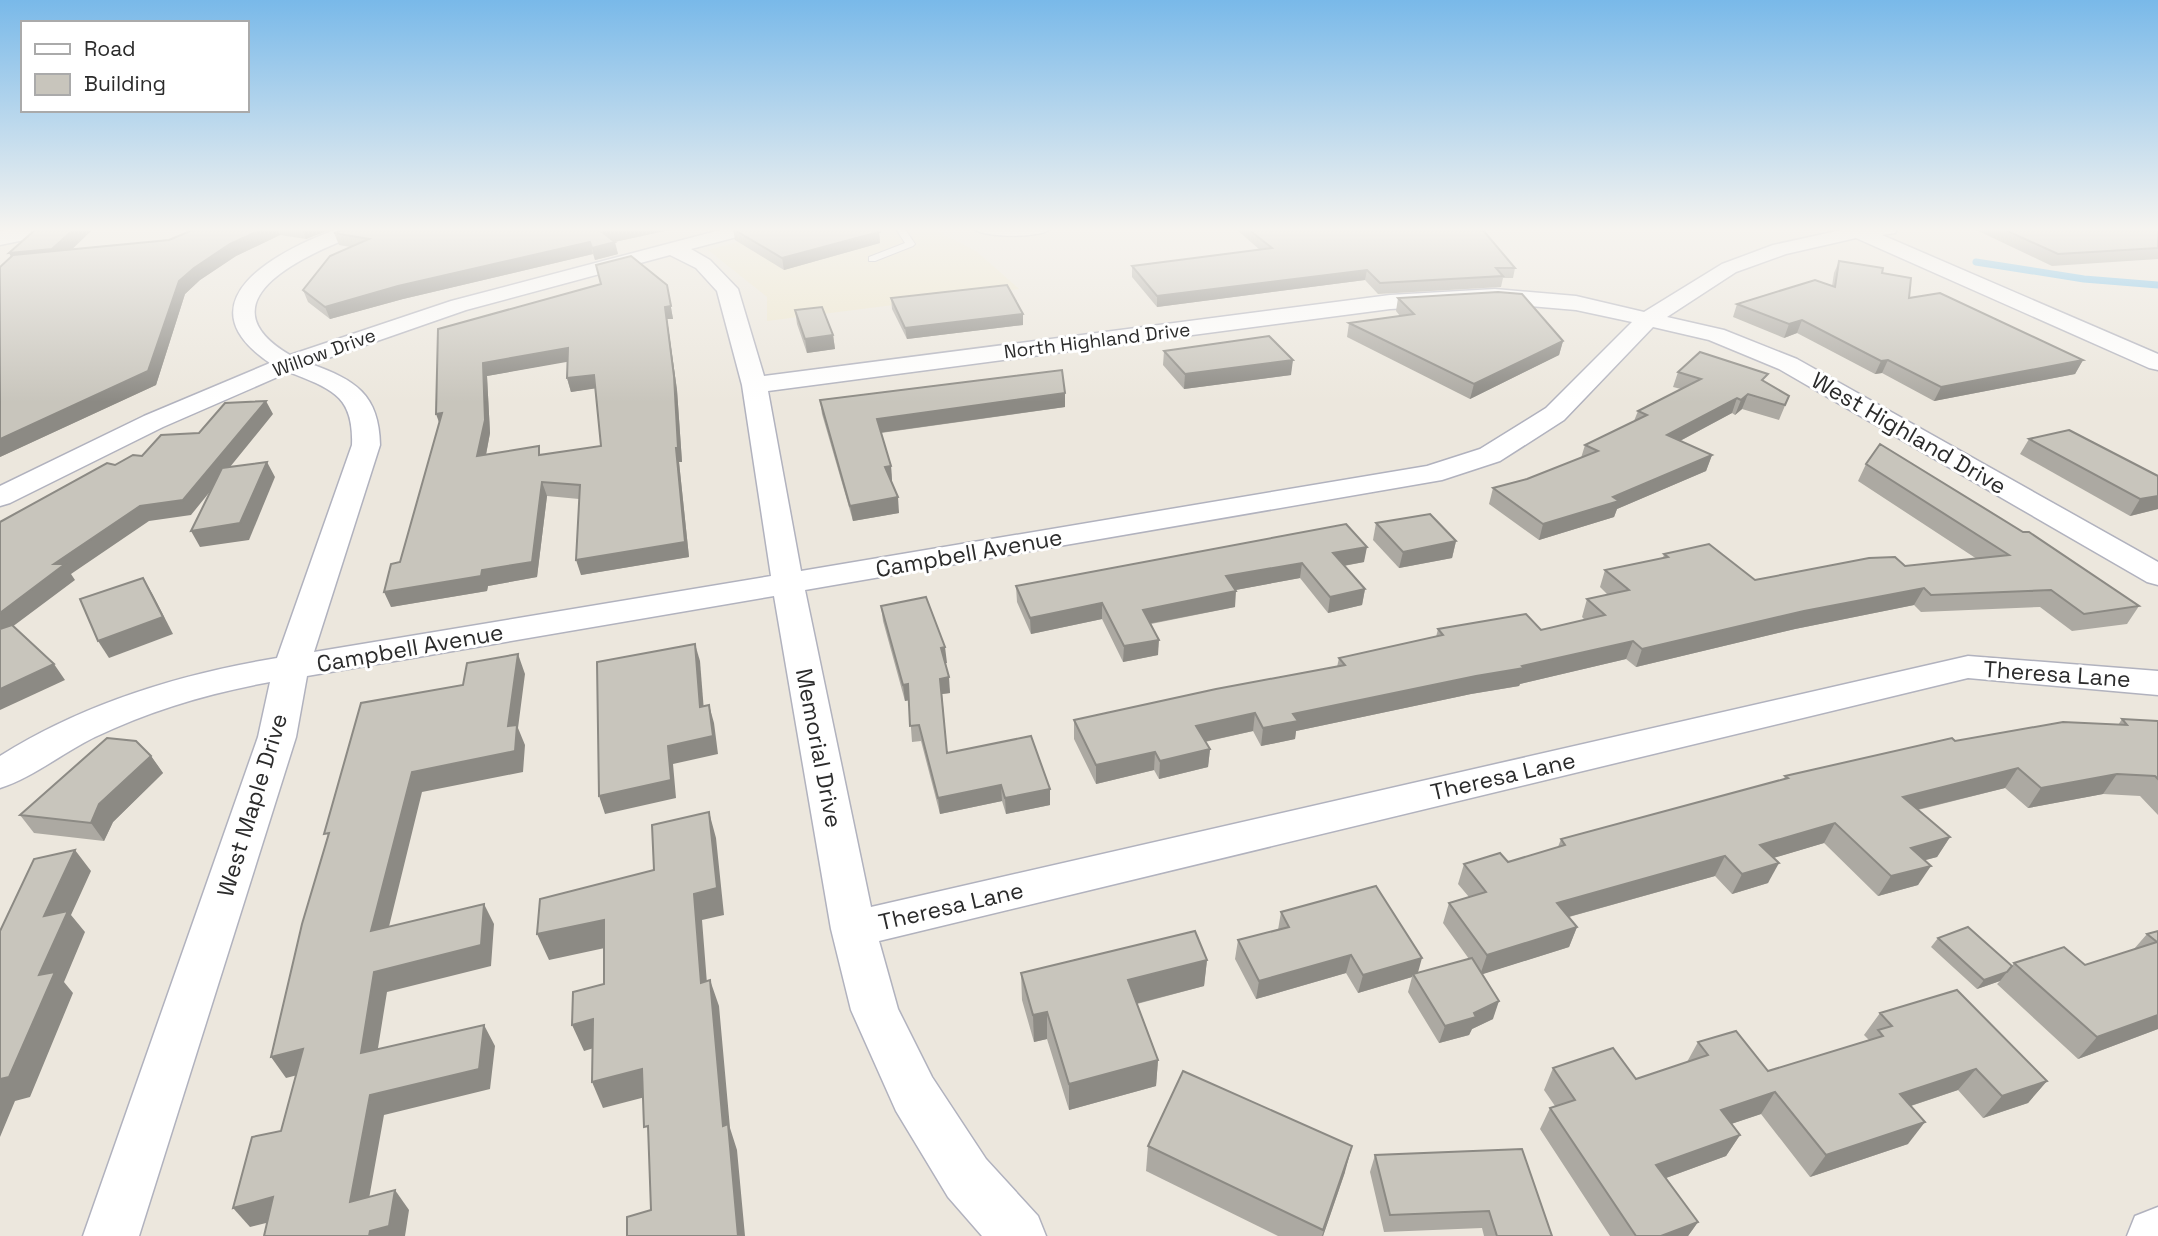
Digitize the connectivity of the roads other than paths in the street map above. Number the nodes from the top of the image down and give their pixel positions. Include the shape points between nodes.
1 (254, 287) edge
2 (533, 287) edge
3 (725, 287) edge
4 (1699, 287) edge
5 (1982, 287) edge
6 (1648, 319) junction
7 (2158, 363) edge
8 (289, 364) junction
9 (754, 385) junction
10 (0, 497) edge
11 (2158, 575) edge
12 (788, 584) junction
13 (291, 668) junction
14 (2158, 683) edge
15 (0, 775) edge
16 (853, 929) junction
17 (111, 1236) edge
18 (1018, 1236) edge

1 - 8 street, West Maple Drive via 241,310 246,327 261,346
2 - 8 street, Willow Drive via 419,318
3 - 9 street, Memorial Drive
4 - 6 street, Campbell Avenue
5 - 7 street
6 - 9 street, North Highland Drive via 1576,303 1495,296 1390,302
6 - 11 street, West Highland Drive via 1716,335 1788,364
6 - 12 street, Campbell Avenue via 1555,414 1490,455 1432,474
8 - 10 street, Willow Drive via 164,415
8 - 13 street, West Maple Drive via 320,373 344,388 359,403 366,422 366,445
9 - 12 street, Memorial Drive
12 - 13 street, Campbell Avenue
12 - 16 street, Memorial Drive
13 - 15 street, Campbell Avenue via 227,678 102,717 39,748
13 - 17 street, West Maple Drive via 277,737
14 - 16 street, Theresa Lane via 1968,667
16 - 18 street, Memorial Drive via 875,1010 914,1094 967,1178

